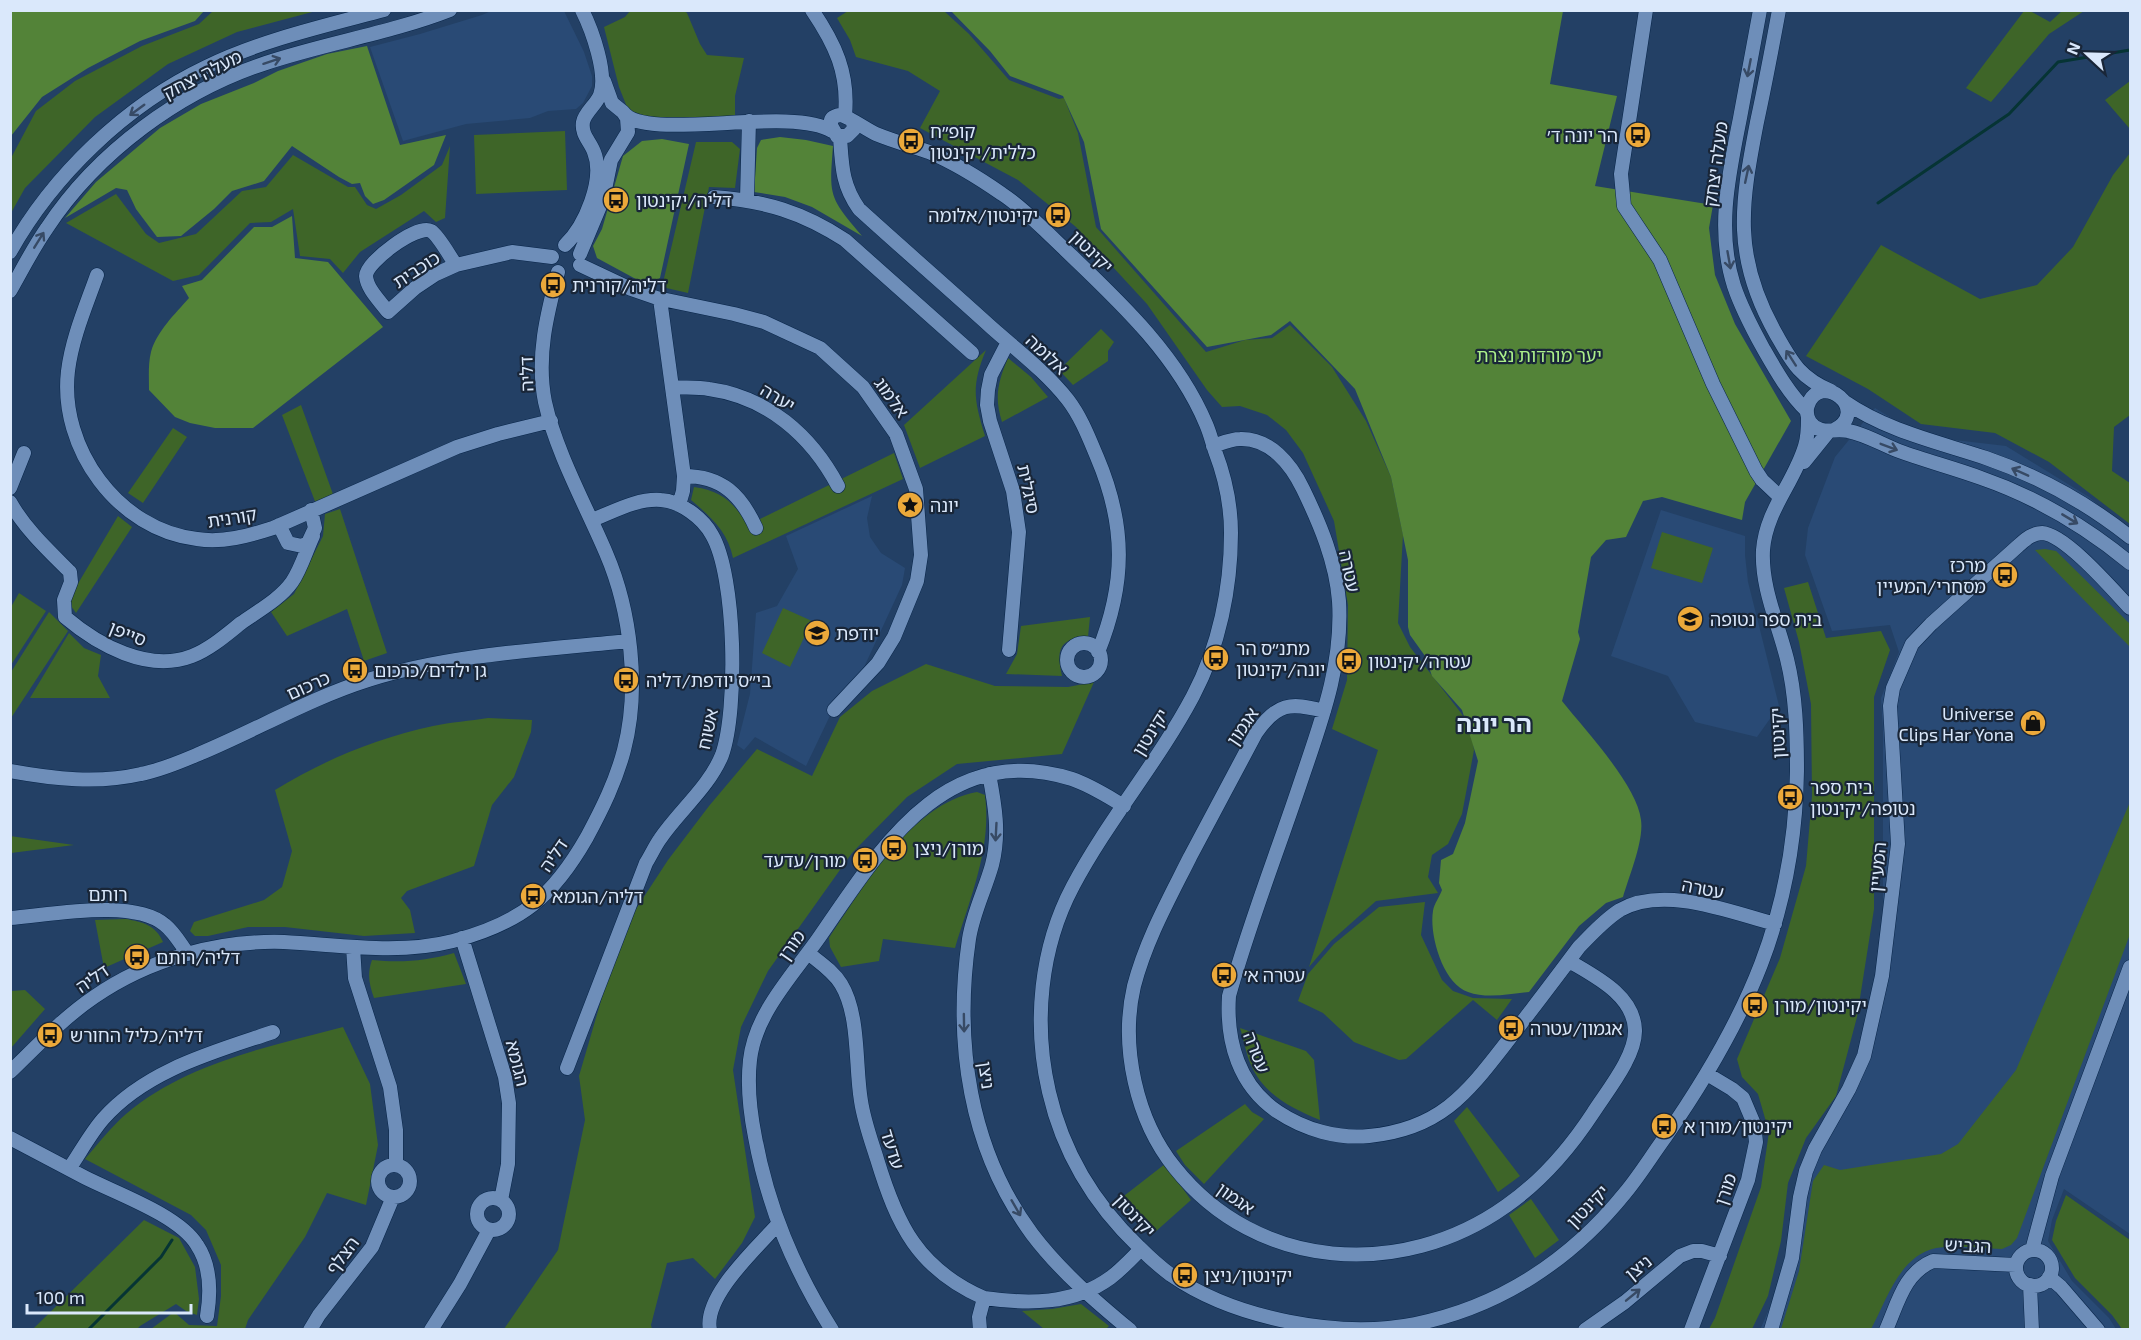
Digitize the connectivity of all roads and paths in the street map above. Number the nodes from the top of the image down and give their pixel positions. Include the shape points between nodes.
1 (384, 10) edge
2 (450, 10) edge
3 (582, 10) edge
4 (812, 10) edge
5 (1646, 10) edge
6 (1760, 10) edge
7 (1779, 10) edge
8 (601, 70) junction
9 (621, 109) junction
10 (590, 110) junction
11 (749, 121) junction
12 (662, 125) junction
13 (842, 126) junction
14 (623, 141) junction
15 (589, 142) junction
16 (714, 197) dead end
17 (747, 200) junction
18 (565, 245) junction
19 (10, 252) edge
20 (552, 256) junction
21 (580, 259) junction
22 (456, 265) junction
23 (558, 272) junction
24 (97, 275) dead end
25 (10, 291) edge
26 (660, 298) junction
27 (1008, 342) junction
28 (972, 353) dead end
29 (672, 387) junction
30 (1840, 397) junction
31 (1808, 415) junction
32 (550, 421) junction
33 (1831, 431) junction
34 (1213, 446) junction
35 (24, 453) dead end
36 (684, 476) junction
37 (838, 486) dead end
38 (10, 488) edge
39 (1781, 495) junction
40 (10, 502) edge
41 (679, 505) junction
42 (311, 510) junction
43 (592, 520) junction
44 (279, 525) junction
45 (756, 528) dead end
46 (313, 536) junction
47 (2130, 537) edge
48 (288, 543) junction
49 (2130, 562) edge
50 (295, 576) junction
51 (2130, 608) edge
52 (628, 641) junction
53 (1009, 650) dead end
54 (1098, 652) dead end
55 (834, 710) dead end
56 (1324, 711) junction
57 (10, 771) edge
58 (989, 774) junction
59 (1124, 806) junction
60 (10, 918) edge
61 (1775, 924) junction
62 (462, 938) junction
63 (354, 947) junction
64 (808, 953) junction
65 (188, 954) junction
66 (1569, 961) junction
67 (2130, 968) edge
68 (273, 1032) dead end
69 (567, 1068) dead end
70 (10, 1072) edge
71 (1707, 1074) junction
72 (10, 1138) edge
73 (396, 1165) junction
74 (69, 1169) junction
75 (393, 1197) junction
76 (501, 1200) junction
77 (778, 1224) junction
78 (489, 1230) junction
79 (1141, 1249) junction
80 (2032, 1250) junction
81 (1720, 1256) junction
82 (2016, 1265) junction
83 (2049, 1277) junction
84 (2030, 1286) junction
85 (1084, 1292) junction
86 (984, 1298) junction
87 (207, 1316) dead end
88 (310, 1329) edge
89 (431, 1329) edge
90 (710, 1329) edge
91 (832, 1329) edge
92 (980, 1329) edge
93 (1130, 1329) edge
94 (1585, 1329) edge
95 (1691, 1329) edge
96 (1771, 1329) edge
97 (1886, 1329) edge
98 (2032, 1329) edge
99 (2098, 1329) edge

1 -> 19 street, מעלה יצחק via 257,46 171,87 117,126 74,165 32,216
25 -> 2 street, מעלה יצחק via 47,226 87,177 122,145 181,102 214,83 263,64
3 - 8 street
4 - 13 street, אלומה via 832,43 843,72 846,89
5 - 39 street via 1621,174 1624,206 1660,260 1713,384 1756,471
6 -> 31 street, מעלה יצחק via 1727,181 1727,249 1733,284 1750,325 1772,365
30 -> 7 street, מעלה יצחק via 1805,378 1788,355 1756,294 1745,247 1745,184
8 - 9 street via 612,103
8 - 10 street via 601,90
9 - 10 street via 604,104
9 - 12 street via 627,118
9 - 14 street via 628,124
10 - 15 street via 583,122
11 - 12 street
11 - 13 street
11 - 17 street
12 - 14 street via 630,134
13 - 27 street, אלומה via 842,169 846,188 859,209
13 - 34 street, יקינטון via 947,160 1001,193 1037,222 1152,338 1187,388 1206,423
14 - 15 street via 608,150
14 - 21 street via 611,160 603,199
15 - 18 street via 597,161 595,189 576,232
16 - 17 street
17 - 28 street via 796,213 845,240
18 - 20 street via 556,248
18 - 21 street via 574,247
20 - 22 street, כוכבית via 512,252
20 - 23 street
21 - 23 street via 573,273
21 - 26 street, אלמוג via 631,289
22 - 22 street, כוכבית via 436,236 421,230 374,263 366,272 366,279 388,312 415,288
23 - 32 street, דליה via 543,336 543,378
24 - 44 street, קורנית via 68,371 71,422 86,463 136,516 177,535 222,540
26 - 29 street
26 - 55 street, אלמוג via 764,322 820,348 863,387 896,434 916,489 921,555 917,581 894,638 878,663
27 - 53 street, סיגלית via 991,375 987,405 1013,490 1019,532
27 - 54 street, אלומה via 1069,402 1093,448 1113,501 1120,549 1119,579
29 - 36 street
29 - 37 street, יערה via 731,393 755,402 798,431
30 - 31 street via 1828,391 1815,395 1808,404
30 - 33 street via 1847,416 1840,427
47 -> 30 street, מעלה יצחק via 2098,513 2050,486 1870,418
31 - 33 street via 1820,430
31 - 39 street, יקינטון via 1806,444
32 - 42 street, קורנית via 457,447
32 - 43 street, דליה
33 - 39 street, יקינטון
33 -> 49 street via 1849,431 2009,488 2065,516
34 - 56 street, עטרה via 1238,439 1268,445 1299,481 1320,525 1339,600 1335,673
34 - 59 street, יקינטון via 1220,462 1232,524 1228,584 1220,621 1196,691
35 - 38 street
36 - 41 street
36 - 45 street via 711,479 727,488 740,500
39 - 61 street, יקינטון via 1766,529 1763,560 1791,679 1797,767 1795,820
40 - 50 street, סייפן via 70,572 65,617 108,646 130,655 171,661 190,657 276,597
41 - 43 street, אשוח via 662,500 644,501
41 - 69 street, אשוח via 711,532 718,547 730,612 732,693 728,730 715,769 659,839 646,863
42 - 44 street, קורנית
42 - 46 street, סייפן
43 - 52 street, דליה via 617,580
44 - 48 street
46 - 48 street via 302,546
46 - 50 street, סייפן
48 - 50 street via 298,562
51 - 96 street, המעיין via 2069,547 2055,536 2042,533 2030,536 2018,546 1912,644 1893,688 1890,706 1898,844 1882,976 1864,1056 1806,1171 1792,1258
52 - 57 street, כרכום via 463,658 368,680 198,754 141,774 82,780
52 - 62 street, דליה via 631,695 624,751 594,824 571,865 537,902 495,927
56 - 66 street, עטרה via 1229,996 1231,1040 1239,1064 1263,1102 1330,1134 1354,1137 1406,1130 1452,1105 1473,1085
56 - 66 street, אגמון via 1289,705 1266,718 1158,919 1133,989 1130,1048 1143,1112 1167,1160 1184,1180 1233,1220 1285,1245 1345,1256 1410,1250 1445,1240 1478,1224 1536,1183 1562,1155 1621,1070 1632,1046 1635,1030 1625,1002 1612,988
58 - 59 street, מורן via 1028,771 1071,778
58 - 64 street, מורן via 963,783 918,811 864,873
58 -> 85 street, ניצן via 997,818 995,849 971,928 964,986 964,1034 974,1113 1017,1211
59 - 79 street, יקינטון via 1078,876 1057,923 1042,985 1041,1047 1056,1119 1071,1156 1097,1200
60 - 65 street, רותם via 99,910 141,912 165,924
61 - 66 street, עטרה via 1703,905 1656,900 1622,909 1590,935
61 - 71 street, יקינטון via 1752,991
62 - 63 street, דליה via 403,948
62 - 76 street, הגומא via 507,1086 508,1164
63 - 65 street, דליה via 261,942
63 - 73 street via 355,978 390,1087
64 - 77 street, מורן via 761,1022 750,1058 750,1109 760,1165
64 - 86 street, עדעד via 830,970 848,1002 861,1102 896,1215 917,1249 942,1275
65 - 70 street, דליה via 136,972 94,997
67 - 80 street via 2052,1176
68 - 74 street via 203,1055 151,1080 103,1119
71 - 79 street, יקינטון via 1624,1194 1582,1238 1541,1274 1457,1313 1394,1328 1300,1323 1236,1307 1202,1293 1171,1275
71 - 81 street, מורן via 1743,1098 1754,1124 1756,1142 1748,1180
72 - 74 street
73 - 75 street via 407,1171 410,1182 403,1194
73 - 75 street via 386,1168 378,1180 381,1190
74 - 87 street via 184,1230 197,1244 205,1262 210,1300
75 - 88 street, הצלף via 372,1248
76 - 78 street via 508,1208 508,1219 500,1228
76 - 78 street via 490,1198 477,1208 477,1220
77 - 90 street via 717,1296 710,1311
77 - 91 street, מורן via 794,1263
78 - 89 street
79 - 85 street, עדעד via 1110,1278
80 - 82 street via 2021,1255
80 - 83 street via 2043,1252 2050,1260
94 -> 81 street, ניצן via 1680,1256 1693,1251
81 - 95 street, מורן
82 - 84 street via 2018,1276
82 - 97 street, הגביש via 1933,1261 1921,1266 1910,1276
83 - 84 street
83 - 99 street
84 - 98 street
85 - 86 street, עדעד via 1037,1303
85 - 93 street, ניצן
86 - 92 street

